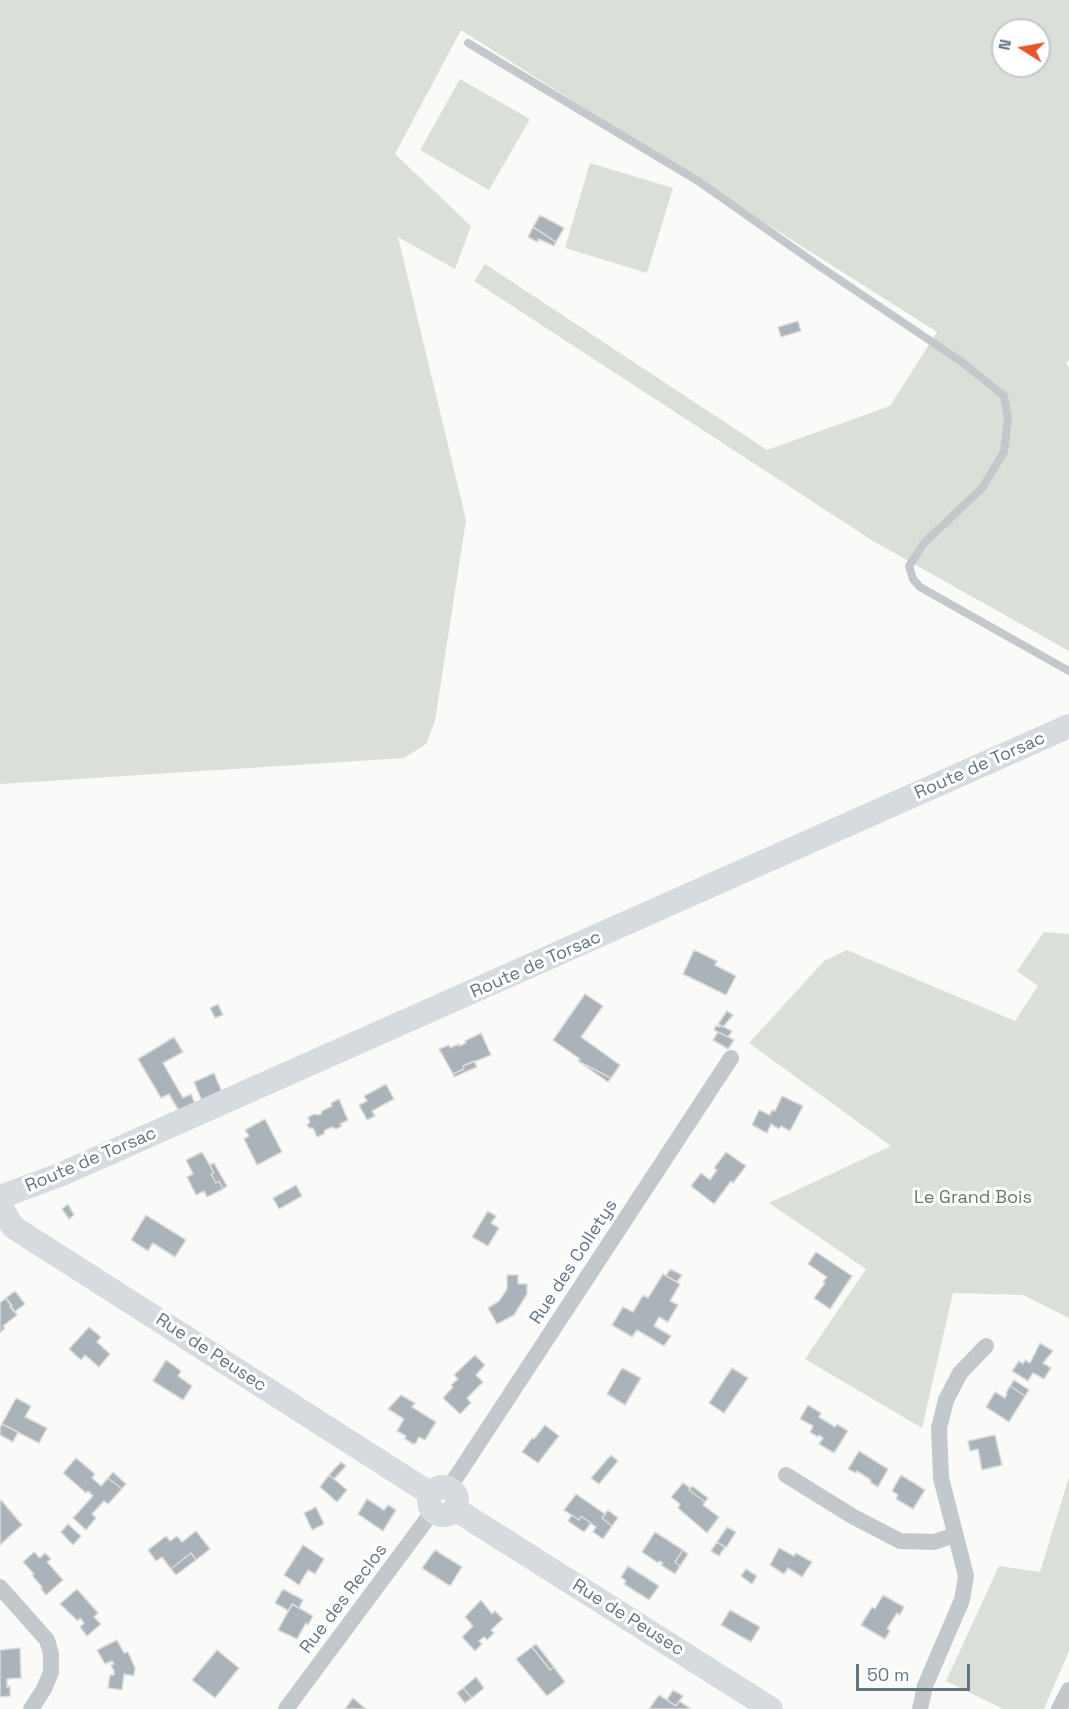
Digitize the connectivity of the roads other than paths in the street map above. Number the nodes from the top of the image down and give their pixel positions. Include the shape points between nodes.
1 (468, 43) dead end
2 (1069, 671) edge
3 (1069, 726) edge
4 (731, 1058) dead end
5 (0, 1197) edge
6 (0, 1204) edge
7 (986, 1346) dead end
8 (786, 1475) dead end
9 (442, 1500) junction
10 (955, 1535) junction
11 (0, 1587) edge
12 (1069, 1690) edge
13 (31, 1709) edge
14 (286, 1709) edge
15 (771, 1709) edge
16 (920, 1709) edge
17 (1059, 1709) edge

1 - 2 lane via 698,181 962,362 1004,396 1008,418 1004,452 981,488 924,543 909,566 920,587
3 - 5 street, Route de Torsac via 62,1174
4 - 9 street, Rue des Colletys
6 - 9 street, Rue de Peusec via 13,1227
7 - 10 street via 960,1373 946,1400 939,1428 941,1478
8 - 10 street via 900,1541 934,1542
9 - 14 street, Rue des Reclos
9 - 15 street, Rue de Peusec
10 - 16 street via 966,1576 962,1600 925,1686
11 - 13 street via 47,1640 51,1654 51,1672
12 - 17 street

